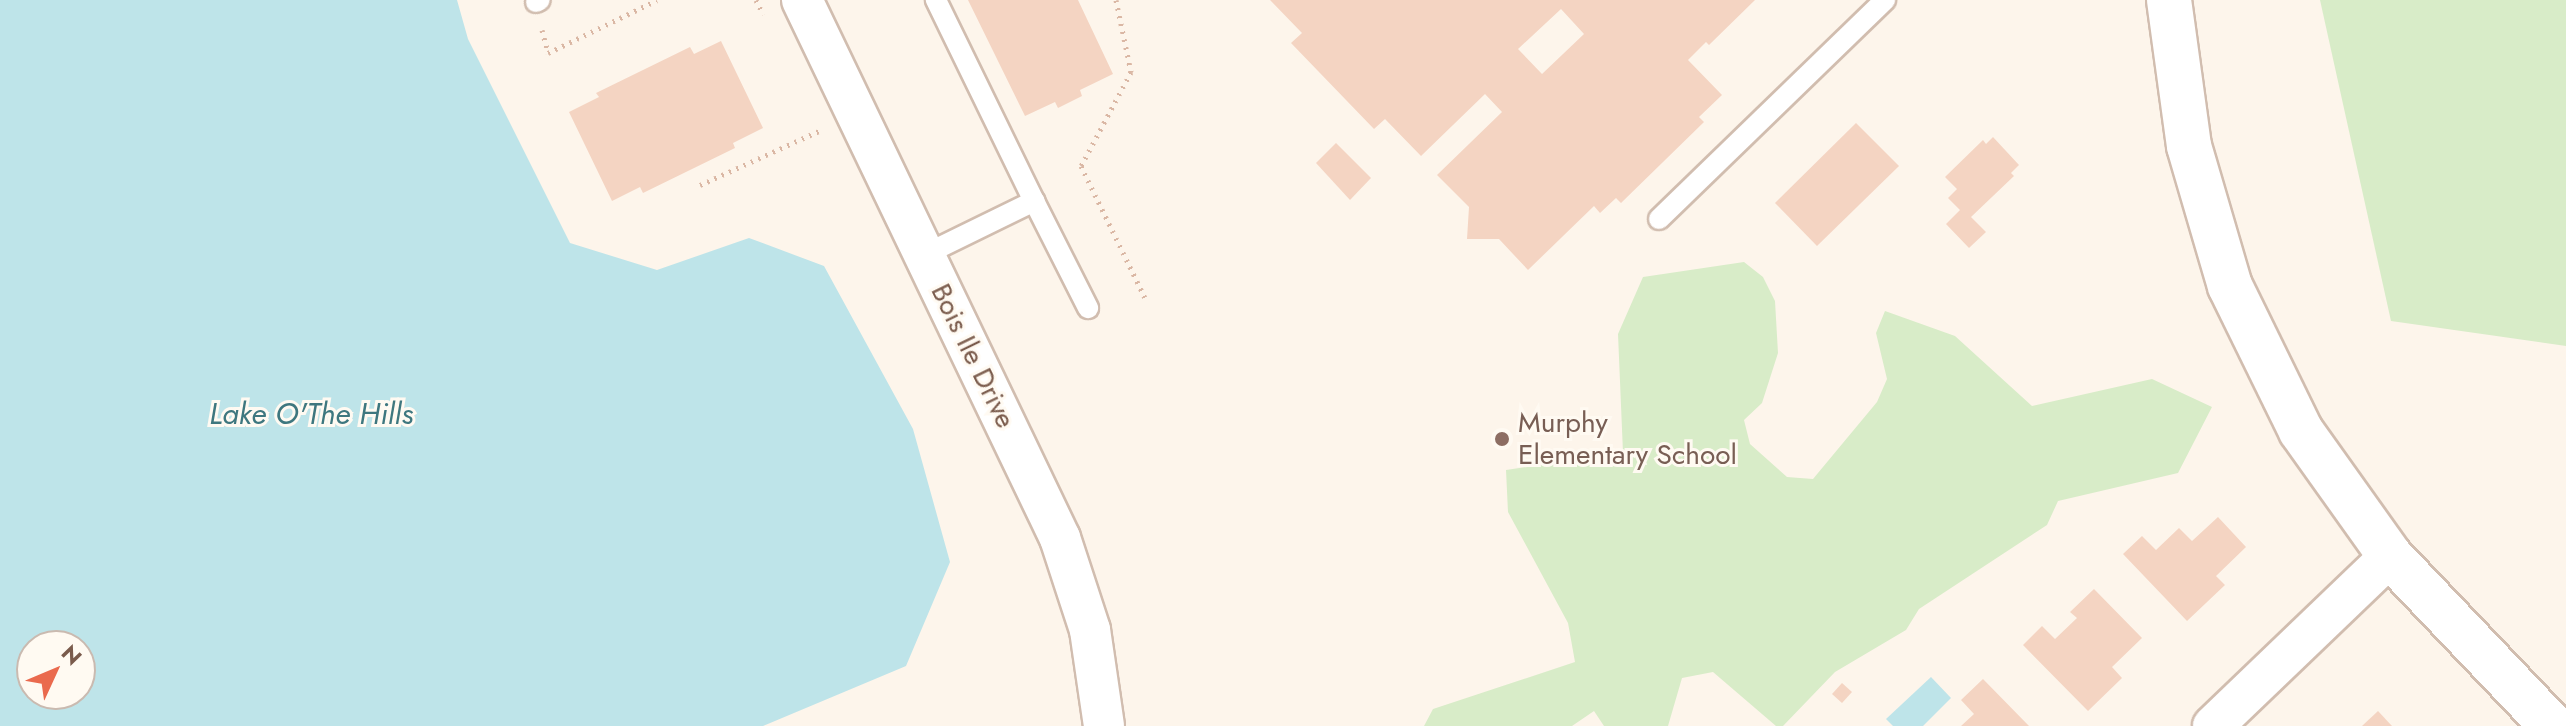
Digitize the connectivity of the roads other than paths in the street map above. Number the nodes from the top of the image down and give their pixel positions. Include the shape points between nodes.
1 (802, 0) edge
2 (936, 0) edge
3 (1885, 0) edge
4 (2169, 0) edge
5 (1034, 201) junction
6 (1659, 219) dead end
7 (924, 255) junction
8 (1088, 308) dead end
9 (2390, 556) junction
10 (1104, 726) edge
11 (2213, 726) edge
12 (2552, 726) edge

1 - 7 street, Bois Ile Drive
2 - 5 lane
3 - 6 lane
4 - 9 street via 2189,146 2230,286 2301,431
5 - 7 lane
5 - 8 lane
7 - 10 street, Bois Ile Drive via 1060,538 1090,630
9 - 11 street
9 - 12 street

